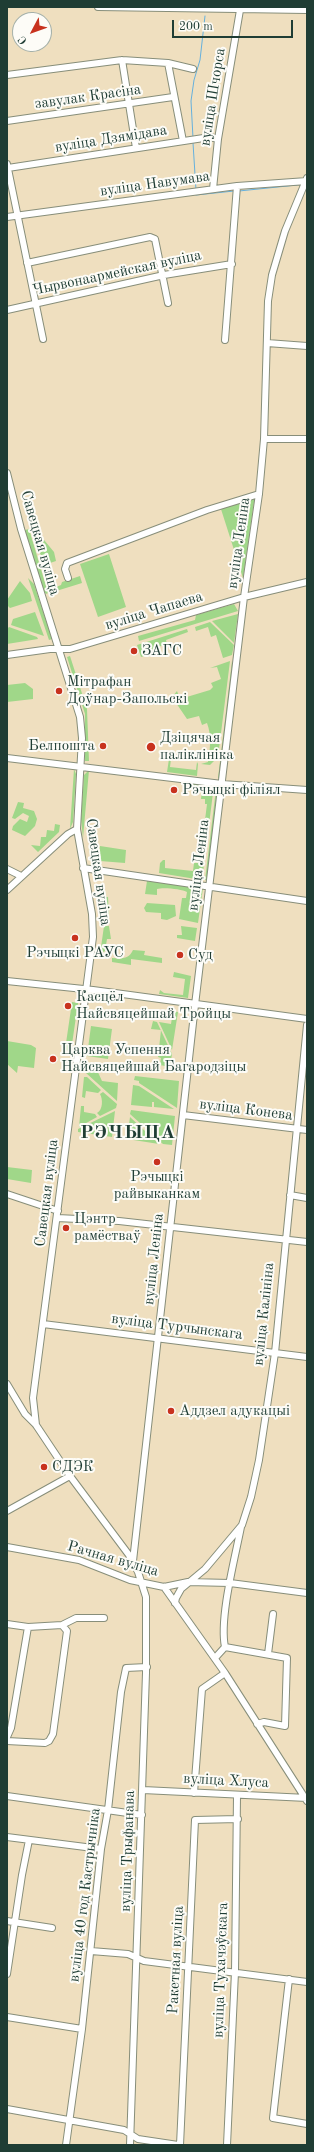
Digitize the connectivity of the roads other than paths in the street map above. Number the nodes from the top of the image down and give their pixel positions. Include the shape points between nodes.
1 (98, 7) edge
2 (240, 10) junction
3 (307, 10) edge
4 (122, 60) junction
5 (168, 63) junction
6 (193, 69) dead end
7 (7, 75) edge
8 (173, 97) junction
9 (128, 105) junction
10 (7, 121) edge
11 (218, 139) junction
12 (183, 141) junction
13 (136, 148) junction
14 (7, 166) edge
15 (306, 180) edge
16 (237, 186) junction
17 (213, 189) junction
18 (17, 216) junction
19 (7, 217) edge
20 (27, 263) junction
21 (232, 264) junction
22 (164, 275) junction
23 (36, 303) junction
24 (168, 303) dead end
25 (7, 310) edge
26 (43, 339) dead end
27 (225, 340) dead end
28 (267, 343) junction
29 (307, 346) edge
30 (264, 439) junction
31 (307, 439) edge
32 (7, 473) edge
33 (259, 494) junction
34 (68, 578) dead end
35 (307, 582) edge
36 (244, 597) junction
37 (59, 649) junction
38 (7, 655) edge
39 (7, 758) edge
40 (80, 767) junction
41 (222, 784) junction
42 (307, 790) edge
43 (77, 829) junction
44 (83, 868) junction
45 (7, 869) edge
46 (21, 876) junction
47 (210, 886) junction
48 (7, 890) edge
49 (307, 901) edge
50 (7, 981) edge
51 (86, 990) junction
52 (195, 1005) junction
53 (307, 1019) edge
54 (307, 1025) edge
55 (183, 1115) junction
56 (298, 1129) junction
57 (307, 1130) edge
58 (7, 1194) edge
59 (290, 1195) junction
60 (307, 1198) edge
61 (58, 1211) junction
62 (57, 1218) junction
63 (170, 1227) junction
64 (285, 1239) junction
65 (307, 1242) edge
66 (43, 1324) junction
67 (158, 1338) junction
68 (275, 1353) junction
69 (307, 1357) edge
70 (7, 1384) edge
71 (36, 1425) junction
72 (70, 1476) junction
73 (7, 1511) edge
74 (242, 1525) junction
75 (7, 1547) edge
76 (133, 1561) junction
77 (188, 1582) junction
78 (230, 1582) junction
79 (142, 1583) junction
80 (164, 1587) junction
81 (307, 1593) edge
82 (175, 1603) junction
83 (273, 1614) dead end
84 (104, 1618) dead end
85 (7, 1624) edge
86 (62, 1625) junction
87 (28, 1627) junction
88 (225, 1647) junction
89 (268, 1654) junction
90 (215, 1658) junction
91 (147, 1667) junction
92 (225, 1673) junction
93 (257, 1724) junction
94 (7, 1737) edge
95 (7, 1741) edge
96 (143, 1790) junction
97 (194, 1793) junction
98 (7, 1796) edge
99 (237, 1796) junction
100 (306, 1799) edge
101 (108, 1810) junction
102 (142, 1815) junction
103 (238, 1820) junction
104 (7, 1837) edge
105 (29, 1840) junction
106 (101, 1849) junction
107 (7, 1921) edge
108 (15, 1922) junction
109 (52, 1928) dead end
110 (91, 1951) junction
111 (138, 1958) junction
112 (188, 1966) junction
113 (235, 1972) junction
114 (7, 1974) edge
115 (289, 1979) junction
116 (307, 1982) edge
117 (7, 2017) edge
118 (82, 2029) junction
119 (7, 2109) edge
120 (69, 2120) junction
121 (307, 2124) edge
122 (131, 2135) junction
123 (66, 2145) edge
124 (130, 2145) edge
125 (179, 2145) edge
126 (226, 2145) edge

1 - 2 street
2 - 3 street
2 - 11 street, вуліца Шчорса
4 - 5 street
4 - 7 street
4 - 9 street
5 - 6 street
5 - 8 street
8 - 9 street, завулак Красіна
8 - 12 street
9 - 10 street, завулак Красіна
9 - 13 street
11 - 12 street, вуліца Дзямідава via 210,137
11 - 17 street, вуліца Шчорса
12 - 13 street, вуліца Дзямідава
13 - 14 street, вуліца Дзямідава
14 - 18 street
15 - 16 street, вуліца Навумава
15 - 28 street, вуліца Леніна via 285,231 272,275 268,301
16 - 17 street, вуліца Навумава
16 - 21 street
17 - 18 street, вуліца Навумава
18 - 19 street, вуліца Навумава
18 - 20 street
20 - 22 street via 150,237 156,239
20 - 23 street
21 - 22 street, Чырвонаармейская вуліца
21 - 27 street via 224,326
22 - 23 street, Чырвонаармейская вуліца
22 - 24 street
23 - 25 street, Чырвонаармейская вуліца
23 - 26 street
28 - 29 street
28 - 30 street, вуліца Леніна
30 - 31 street
30 - 33 street, вуліца Леніна
32 - 37 street, Савецкая вуліца via 21,530
33 - 34 street via 207,510 67,563 65,569
33 - 36 street, вуліца Леніна
35 - 36 street, вуліца Чапаева
36 - 37 street, вуліца Чапаева via 70,649
36 - 41 street, вуліца Леніна
37 - 38 street, вуліца Чапаева
37 - 40 street, Савецкая вуліца via 80,717
39 - 40 street
40 - 41 street
40 - 43 street, Савецкая вуліца
41 - 42 street
41 - 47 street, вуліца Леніна
43 - 44 street, Савецкая вуліца
43 - 46 street
44 - 47 street
44 - 51 street, Савецкая вуліца via 94,927
45 - 46 street
46 - 48 street
47 - 49 street
47 - 52 street, вуліца Леніна
50 - 51 street
51 - 52 street
51 - 61 street, Савецкая вуліца
52 - 53 street
52 - 55 street, вуліца Леніна
54 - 56 street, вуліца Калініна
55 - 56 street, вуліца Конева
55 - 63 street, вуліца Леніна
56 - 57 street, вуліца Конева
56 - 59 street, вуліца Калініна
58 - 61 street
59 - 60 street
59 - 64 street, вуліца Калініна
61 - 62 street, Савецкая вуліца
62 - 63 street
62 - 66 street, Савецкая вуліца
63 - 64 street
63 - 67 street, вуліца Леніна
64 - 65 street
64 - 68 street, вуліца Калініна
66 - 67 street, вуліца Турчынскага
66 - 71 street, Савецкая вуліца via 33,1398
67 - 68 street, вуліца Турчынскага
67 - 76 street, вуліца Леніна
68 - 69 street, вуліца Турчынскага
68 - 74 street, вуліца Калініна via 259,1460
70 - 71 street via 25,1414
71 - 72 street
72 - 73 street
72 - 76 street
74 - 77 street, вуліца Калініна via 205,1569
74 - 78 street
75 - 79 street, Рачная вуліца via 79,1560
76 - 79 street, вуліца Трыфанава
77 - 78 street, Рачная вуліца
77 - 80 street, Рачная вуліца
77 - 82 street
78 - 81 street, Рачная вуліца
78 - 88 street via 222,1636
79 - 80 street, Рачная вуліца
79 - 91 street, вуліца Трыфанава via 146,1597
80 - 82 street
82 - 90 street
83 - 89 street
84 - 86 street via 76,1618
85 - 87 street
86 - 87 street
86 - 95 street via 67,1631 53,1734 45,1743
87 - 94 street via 11,1728
88 - 89 street
88 - 90 street
89 - 93 street via 287,1658 285,1726 264,1722
90 - 92 street
91 - 96 street, вуліца Трыфанава
91 - 101 street, вуліца 40 год Кастрычніка via 126,1668
92 - 93 street
92 - 97 street via 202,1690
93 - 100 street
96 - 97 street, вуліца Хлуса
96 - 102 street, вуліца Трыфанава
97 - 99 street, вуліца Хлуса
98 - 101 street
99 - 100 street, вуліца Хлуса
99 - 103 street, вуліца Тухачэўскага
101 - 102 street
101 - 106 street, вуліца 40 год Кастрычніка
102 - 111 street, вуліца Трыфанава
103 - 112 street, Ракетная вуліца via 195,1820
103 - 113 street, вуліца Тухачэўскага
104 - 105 street
105 - 106 street
105 - 108 street
106 - 110 street, вуліца 40 год Кастрычніка
107 - 108 street
108 - 109 street
108 - 114 street
110 - 111 street via 128,1954
110 - 118 street, вуліца 40 год Кастрычніка
111 - 112 street
111 - 122 street, вуліца Трыфанава
112 - 113 street
112 - 125 street, Ракетная вуліца
113 - 115 street
113 - 126 street, вуліца Тухачэўскага
115 - 116 street
115 - 121 street via 273,2118
117 - 118 street
118 - 120 street, вуліца 40 год Кастрычніка
119 - 120 street
120 - 122 street via 124,2130
120 - 123 street, вуліца 40 год Кастрычніка
122 - 124 street, вуліца Трыфанава
122 - 125 street via 138,2139

